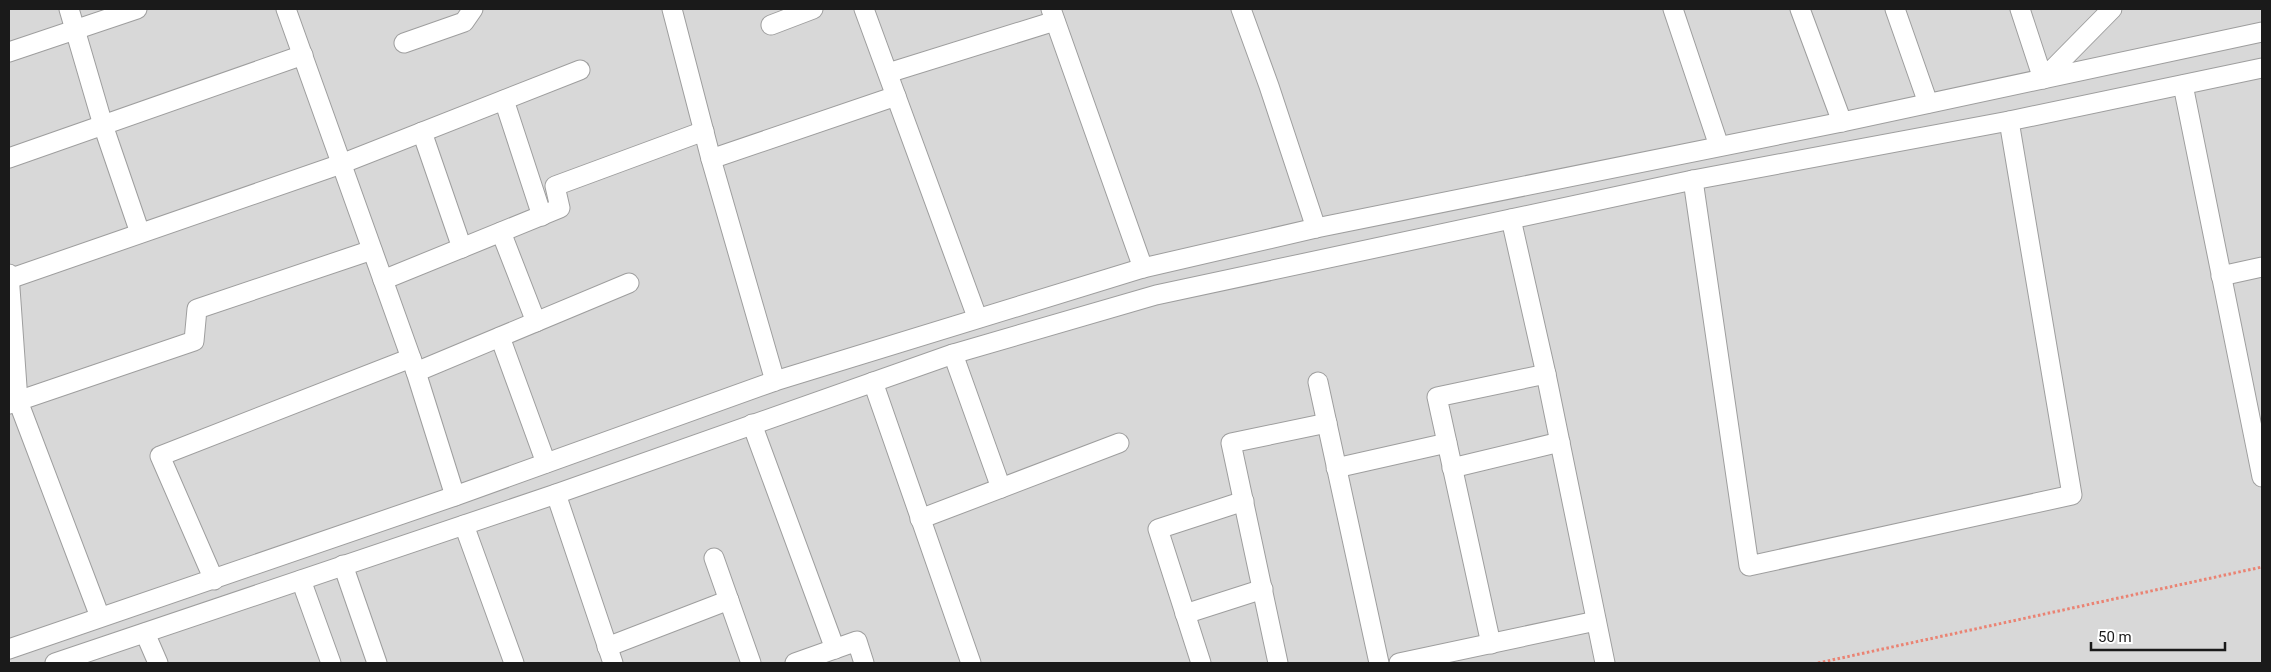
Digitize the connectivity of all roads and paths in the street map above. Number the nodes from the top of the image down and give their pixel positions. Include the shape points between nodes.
1 (69, 9) edge
2 (137, 9) edge
3 (286, 9) edge
4 (473, 9) edge
5 (672, 9) edge
6 (811, 9) edge
7 (864, 9) edge
8 (1241, 9) edge
9 (1673, 9) edge
10 (1800, 9) edge
11 (1895, 9) edge
12 (2020, 9) edge
13 (2112, 9) edge
14 (1053, 15) edge
15 (772, 25) dead end
16 (76, 30) junction
17 (2262, 32) edge
18 (404, 43) dead end
19 (9, 52) edge
20 (303, 55) junction
21 (2262, 68) edge
22 (580, 70) dead end
23 (888, 73) junction
24 (2043, 79) junction
25 (2183, 85) junction
26 (896, 96) junction
27 (504, 100) junction
28 (1928, 103) junction
29 (2009, 121) junction
30 (1842, 122) junction
31 (103, 125) junction
32 (704, 131) junction
33 (422, 132) junction
34 (1719, 146) junction
35 (9, 158) edge
36 (711, 159) junction
37 (341, 164) junction
38 (1693, 180) junction
39 (542, 216) junction
40 (1511, 219) junction
41 (1316, 228) junction
42 (501, 232) junction
43 (140, 233) junction
44 (462, 248) junction
45 (372, 250) junction
46 (2262, 266) edge
47 (1143, 268) junction
48 (2221, 276) junction
49 (9, 277) edge
50 (383, 280) junction
51 (629, 283) dead end
52 (977, 317) junction
53 (536, 322) junction
54 (500, 337) junction
55 (953, 354) junction
56 (413, 365) junction
57 (1546, 374) junction
58 (775, 381) junction
59 (873, 382) junction
60 (1318, 382) dead end
61 (13, 403) edge
62 (1327, 422) junction
63 (752, 424) junction
64 (1560, 442) junction
65 (1119, 443) dead end
66 (1447, 443) junction
67 (546, 462) junction
68 (1336, 468) junction
69 (1452, 468) junction
70 (2262, 477) edge
71 (1001, 488) junction
72 (556, 494) junction
73 (455, 496) junction
74 (1244, 501) junction
75 (920, 519) junction
76 (464, 525) junction
77 (714, 558) dead end
78 (343, 565) junction
79 (2262, 567) edge
80 (214, 580) junction
81 (301, 580) junction
82 (1262, 588) junction
83 (729, 600) junction
84 (1185, 614) junction
85 (100, 617) junction
86 (1596, 621) junction
87 (145, 632) junction
88 (1491, 644) junction
89 (9, 649) edge
90 (835, 649) junction
91 (610, 655) edge
92 (56, 663) edge
93 (158, 663) edge
94 (331, 663) edge
95 (377, 663) edge
96 (514, 663) edge
97 (751, 663) edge
98 (795, 663) edge
99 (864, 663) edge
100 (971, 663) edge
101 (1201, 663) edge
102 (1278, 663) edge
103 (1380, 663) edge
104 (1399, 663) edge
105 (1605, 663) edge
106 (1818, 663) edge

1 - 16 street
2 - 16 street
3 - 20 street
4 - 18 street via 464,22
5 - 32 street
6 - 15 street
7 - 23 street
8 - 41 street
9 - 34 street
10 - 30 street
11 - 28 street
12 - 24 street
13 - 24 street
14 - 23 street
14 - 47 street
16 - 19 street
16 - 31 street
17 - 24 street
20 - 31 street
20 - 37 street
21 - 25 street
22 - 27 street
23 - 26 street
24 - 28 street
25 - 29 street
25 - 48 street
26 - 36 street
26 - 52 street
27 - 33 street
27 - 39 street
28 - 30 street
29 - 38 street
29 - 38 street via 2072,495 1749,566
30 - 34 street
31 - 35 street
31 - 43 street
32 - 36 street
32 - 39 street via 555,186 560,208
33 - 37 street
33 - 44 street
34 - 41 street
36 - 58 street
37 - 43 street
37 - 45 street
38 - 40 street
39 - 42 street
40 - 55 street via 1156,295
40 - 57 street
41 - 47 street
42 - 44 street
42 - 53 street
43 - 49 street
44 - 50 street
45 - 50 street
45 - 61 street via 197,309 194,341
46 - 48 street
47 - 52 street
48 - 70 street
49 - 61 street
50 - 56 street
51 - 53 street
52 - 58 street
53 - 54 street
54 - 56 street
54 - 67 street
55 - 59 street
55 - 71 street
56 - 73 street
56 - 80 street via 160,456
57 - 64 street
57 - 66 street via 1436,396
58 - 67 street
59 - 63 street
59 - 75 street
60 - 62 street
61 - 85 street
62 - 68 street
62 - 74 street via 1232,443
63 - 72 street
63 - 90 street
64 - 69 street
64 - 86 street
65 - 71 street
66 - 68 street
66 - 69 street
67 - 73 street
68 - 103 street
69 - 88 street
71 - 75 street
72 - 76 street
72 - 91 street
73 - 80 street
74 - 82 street
74 - 84 street via 1158,529
75 - 100 street
76 - 78 street
76 - 96 street
77 - 83 street
78 - 81 street
78 - 95 street
79 - 106 path
80 - 85 street
81 - 87 street
81 - 94 street
82 - 84 street
82 - 102 street
83 - 91 street
83 - 97 street
84 - 101 street
85 - 89 street
86 - 88 street
86 - 105 street
87 - 92 street
87 - 93 street
88 - 104 street
90 - 98 street
90 - 99 street via 857,641

